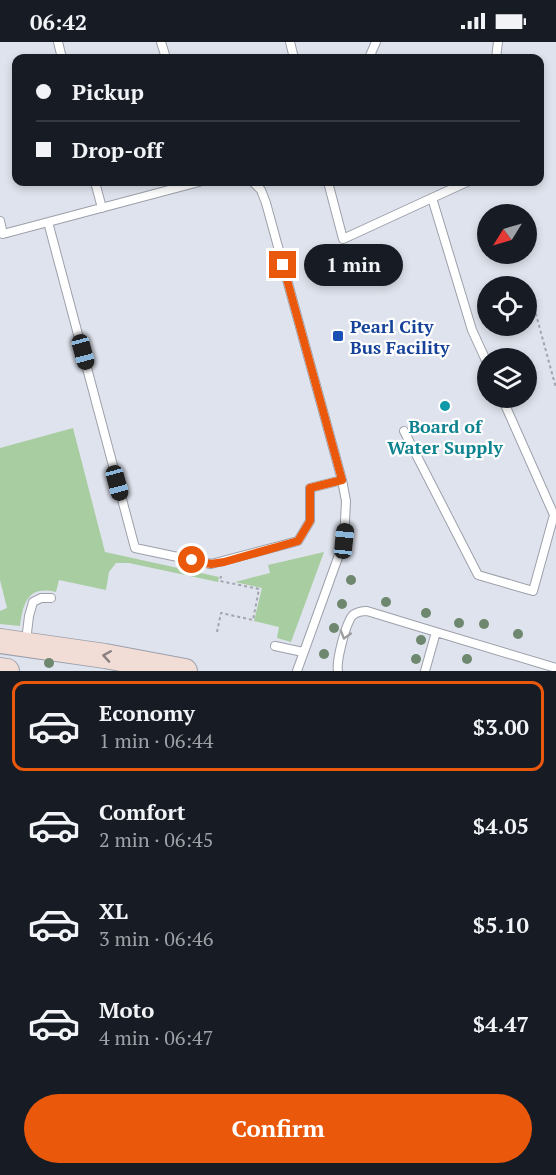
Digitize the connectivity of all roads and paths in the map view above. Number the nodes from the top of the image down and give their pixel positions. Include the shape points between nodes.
1 (96, 186) edge
2 (185, 186) edge
3 (257, 186) edge
4 (329, 186) edge
5 (458, 186) edge
6 (432, 198) junction
7 (102, 208) junction
8 (0, 221) edge
9 (48, 222) junction
10 (537, 316) edge
11 (480, 348) edge
12 (556, 388) edge
13 (507, 408) edge
14 (404, 431) dead end
15 (342, 480) junction
16 (555, 515) edge
17 (221, 576) dead end
18 (51, 598) dead end
19 (217, 632) dead end
20 (436, 632) junction
21 (0, 641) edge
22 (26, 645) junction
23 (275, 646) dead end
24 (303, 652) junction
25 (550, 668) edge
26 (0, 670) edge
27 (7, 671) edge
28 (186, 671) edge
29 (297, 671) edge
30 (338, 671) edge
31 (425, 671) edge

1 - 7 lane
2 - 7 lane
3 - 15 lane via 266,203
4 - 6 lane via 343,239
5 - 6 lane
6 - 11 lane
7 - 9 lane
8 - 9 lane via 3,234
9 - 15 lane via 135,548 211,564 298,541 310,521 310,488
10 - 12 path
13 - 16 lane
14 - 16 lane via 478,575 533,591
15 - 24 lane via 346,501 344,541
17 - 19 path via 220,581 259,589 253,620 221,613
18 - 22 lane via 33,602
20 - 25 lane
20 -> 30 lane via 367,611 354,614
20 - 31 lane
21 - 22 main road
28 -> 22 main road
23 - 24 lane
24 - 29 lane
26 - 27 main road

